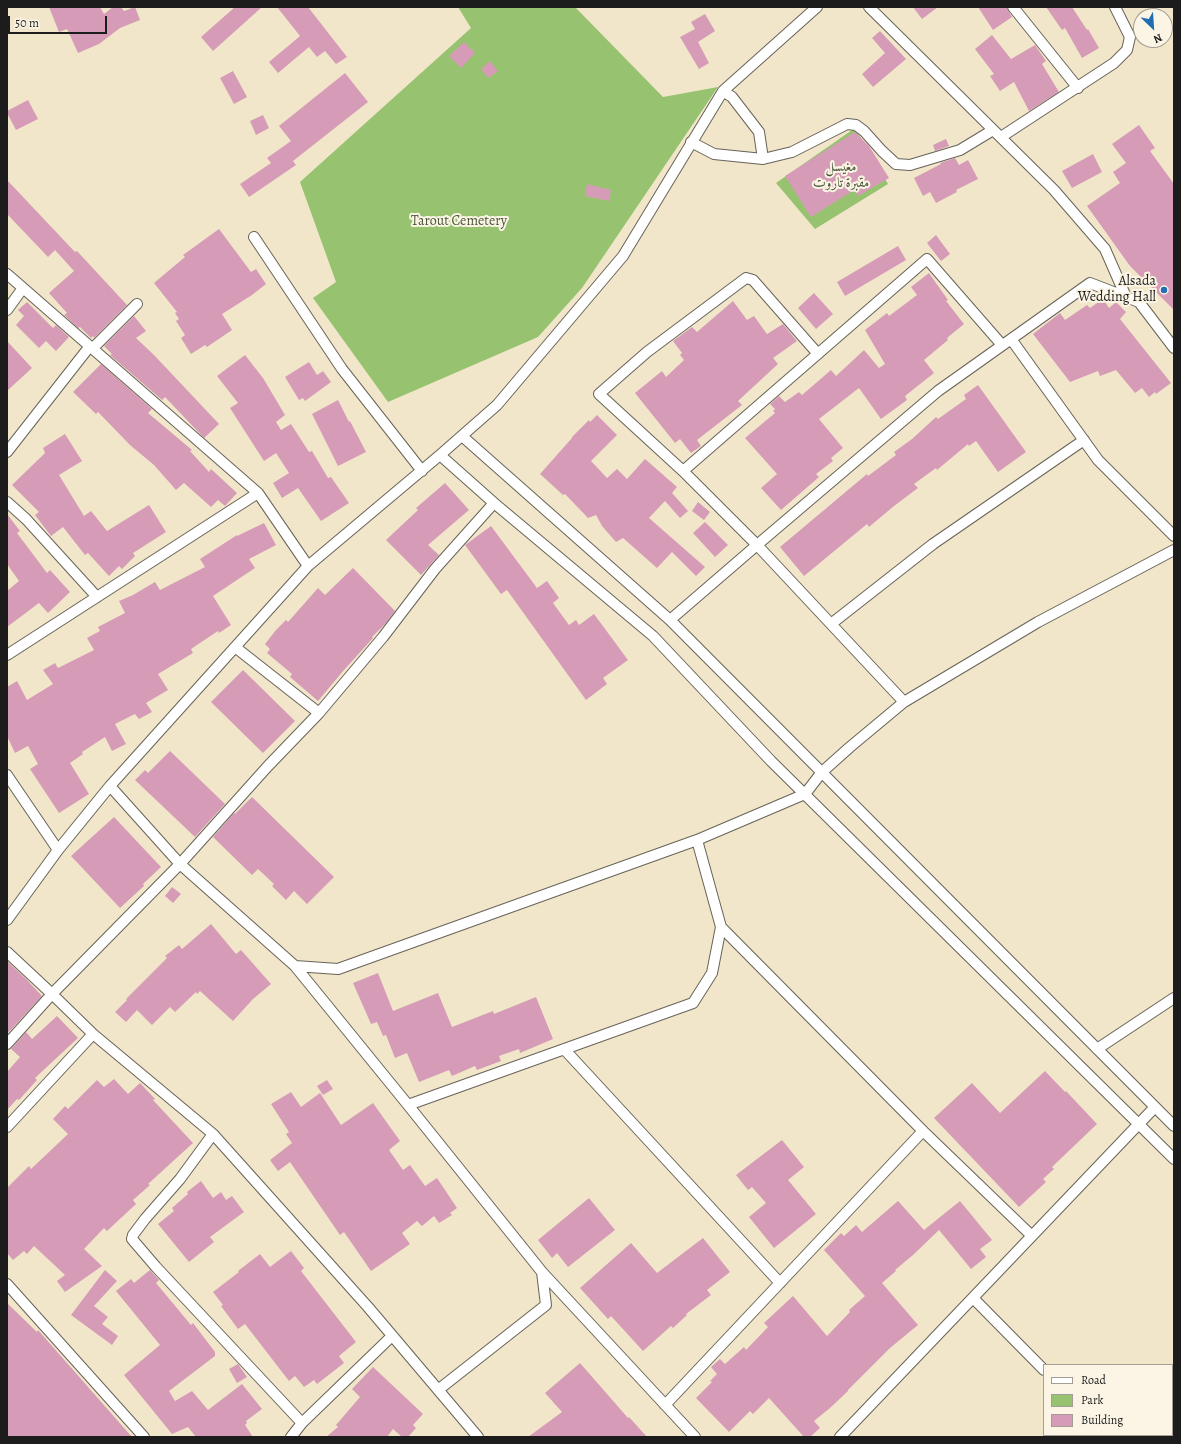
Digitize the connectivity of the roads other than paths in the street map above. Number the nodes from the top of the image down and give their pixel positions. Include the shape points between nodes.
1 (817, 7) edge
2 (869, 7) edge
3 (1013, 7) edge
4 (1115, 7) edge
5 (1078, 88) junction
6 (723, 91) junction
7 (997, 134) junction
8 (692, 142) junction
9 (763, 159) junction
10 (254, 237) dead end
11 (7, 274) edge
12 (23, 288) junction
13 (1126, 297) junction
14 (137, 304) dead end
15 (7, 310) edge
16 (1011, 339) junction
17 (1002, 345) junction
18 (92, 347) junction
19 (1174, 348) edge
20 (818, 354) junction
21 (462, 436) junction
22 (1084, 440) junction
23 (7, 452) edge
24 (440, 455) junction
25 (422, 470) junction
26 (683, 471) junction
27 (258, 493) junction
28 (7, 502) edge
29 (494, 503) junction
30 (1174, 536) edge
31 (757, 545) junction
32 (1174, 550) edge
33 (308, 566) junction
34 (97, 597) junction
35 (670, 620) junction
36 (831, 624) junction
37 (235, 647) junction
38 (7, 655) edge
39 (904, 702) junction
40 (318, 713) junction
41 (822, 772) junction
42 (7, 775) edge
43 (110, 786) junction
44 (805, 794) junction
45 (697, 840) junction
46 (58, 850) junction
47 (180, 864) junction
48 (7, 920) edge
49 (721, 927) junction
50 (7, 952) edge
51 (295, 966) junction
52 (52, 994) junction
53 (1174, 998) edge
54 (93, 1034) junction
55 (7, 1044) edge
56 (564, 1049) junction
57 (1097, 1049) junction
58 (408, 1105) junction
59 (1155, 1107) junction
60 (1138, 1124) junction
61 (1174, 1126) edge
62 (7, 1127) edge
63 (923, 1131) junction
64 (213, 1134) junction
65 (1174, 1159) edge
66 (1032, 1236) junction
67 (542, 1272) junction
68 (780, 1283) junction
69 (7, 1284) edge
70 (973, 1298) junction
71 (392, 1336) junction
72 (1043, 1369) edge
73 (438, 1390) junction
74 (665, 1405) junction
75 (302, 1424) junction
76 (474, 1435) edge
77 (144, 1437) edge
78 (291, 1437) edge
79 (695, 1437) edge
80 (840, 1437) edge

1 - 6 street
2 - 7 street
3 - 5 street
4 - 5 street via 1130,37 1127,50 1114,63
5 - 7 street
6 - 8 street
6 - 9 street via 732,97 759,132
7 - 9 street via 960,150 910,165 896,164 864,131 856,125 847,124 792,152
7 - 13 street via 1054,190 1105,249
8 - 9 street via 714,154
8 - 21 street via 623,256 497,405
10 - 25 street via 342,369
11 - 12 street
12 - 15 street
12 - 18 street
13 - 16 street via 1090,283
13 - 19 street via 1139,302
14 - 18 street
16 - 17 street
16 - 22 street
17 - 20 street via 927,259
17 - 31 street via 938,391
18 - 23 street
18 - 27 street
20 - 26 street
20 - 26 street via 753,280 746,278 647,352 598,394
21 - 24 street
21 - 35 street
22 - 30 street via 1098,460
22 - 36 street via 933,544
24 - 25 street
24 - 29 street
25 - 33 street
26 - 31 street
27 - 33 street
27 - 34 street
28 - 34 street via 26,519
29 - 40 street via 435,568 383,637
29 - 44 street via 652,636
31 - 35 street
31 - 36 street
32 - 39 street via 1038,622
33 - 37 street
34 - 38 street
35 - 41 street
36 - 39 street
37 - 40 street
37 - 43 street
39 - 41 street
40 - 47 street
41 - 44 street
41 - 57 street
42 - 46 street
43 - 46 street
43 - 47 street
44 - 45 street
44 - 60 street
45 - 49 street
45 - 51 street via 338,969
46 - 48 street
47 - 51 street
47 - 52 street
49 - 56 street via 712,973 693,1003
49 - 63 street
50 - 52 street
51 - 58 street
52 - 54 street
52 - 55 street
53 - 57 street
54 - 62 street
54 - 64 street
56 - 58 street
56 - 68 street
57 - 59 street
58 - 67 street
59 - 60 street
59 - 61 street
60 - 65 street
60 - 66 street
63 - 66 street
63 - 68 street
64 - 71 street
64 - 75 street via 132,1239
66 - 70 street
67 - 73 street via 546,1305
67 - 74 street
68 - 74 street
69 - 77 street
70 - 72 street
70 - 80 street
71 - 73 street
71 - 75 street
73 - 76 street
74 - 79 street
75 - 78 street

